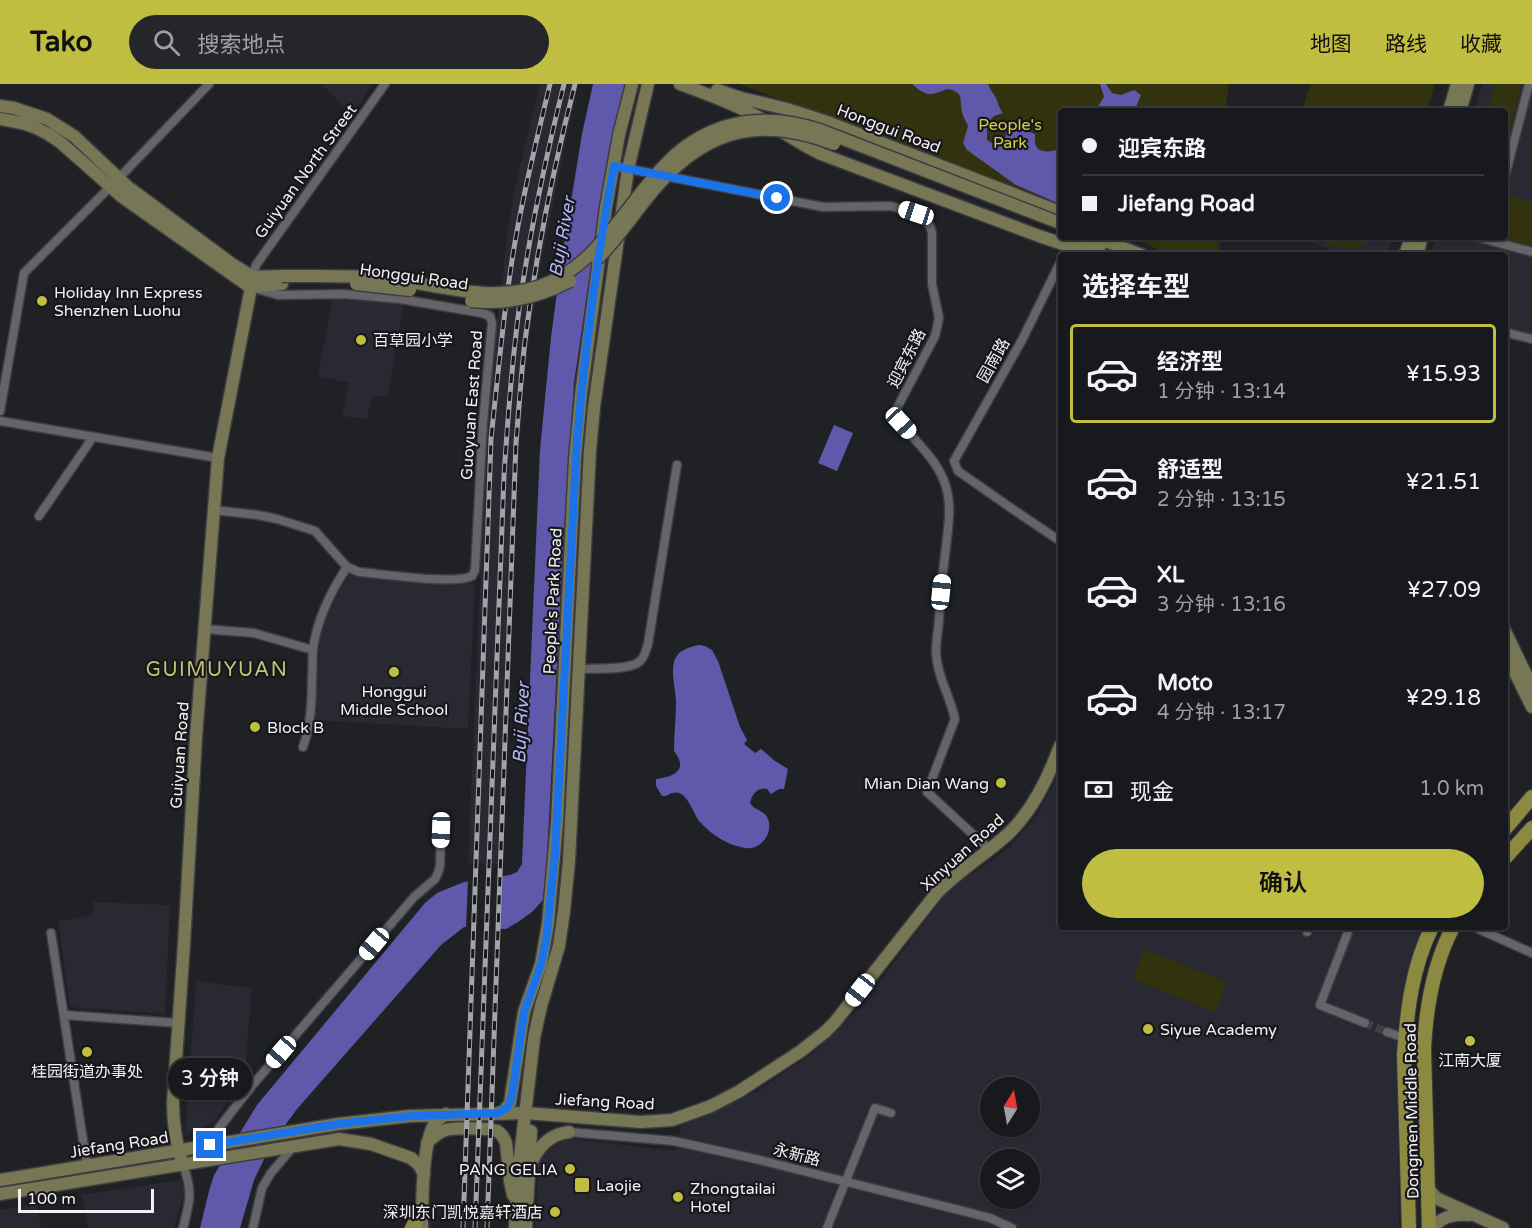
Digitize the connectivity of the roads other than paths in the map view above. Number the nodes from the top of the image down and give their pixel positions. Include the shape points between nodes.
1 (196, 84) edge
2 (209, 84) edge
3 (385, 84) edge
4 (632, 84) edge
5 (648, 84) edge
6 (680, 84) edge
7 (702, 84) edge
8 (1457, 84) edge
9 (1468, 84) edge
10 (1529, 84) edge
11 (195, 99) junction
12 (0, 106) edge
13 (1450, 108) edge
14 (1461, 108) edge
15 (0, 119) edge
16 (1508, 165) edge
17 (614, 166) junction
18 (628, 169) junction
19 (114, 183) junction
20 (1058, 211) edge
21 (1058, 222) edge
22 (1058, 230) edge
23 (1058, 239) edge
24 (1064, 240) edge
25 (1123, 240) edge
26 (1492, 240) edge
27 (1094, 245) edge
28 (1114, 252) edge
29 (1128, 252) edge
30 (1148, 252) edge
31 (1532, 252) edge
32 (1058, 267) edge
33 (282, 280) junction
34 (252, 282) junction
35 (1508, 333) edge
36 (1531, 337) edge
37 (0, 411) edge
38 (0, 420) edge
39 (93, 437) junction
40 (218, 458) junction
41 (676, 465) dead end
42 (213, 510) junction
43 (39, 516) dead end
44 (1058, 540) edge
45 (347, 567) junction
46 (204, 629) junction
47 (1508, 637) edge
48 (313, 650) junction
49 (1508, 658) edge
50 (579, 669) junction
51 (1532, 687) edge
52 (1532, 708) edge
53 (303, 747) dead end
54 (1057, 765) edge
55 (1532, 797) edge
56 (1508, 825) edge
57 (1532, 828) edge
58 (441, 830) dead end
59 (990, 850) junction
60 (1508, 855) edge
61 (1349, 930) edge
62 (1431, 930) edge
63 (1452, 930) edge
64 (1481, 930) edge
65 (51, 933) dead end
66 (1532, 952) edge
67 (65, 1015) junction
68 (178, 1023) junction
69 (1365, 1023) tunnel mouth
70 (1387, 1032) tunnel mouth
71 (1405, 1038) junction
72 (498, 1113) junction
73 (525, 1113) junction
74 (891, 1113) dead end
75 (446, 1114) junction
76 (668, 1127) junction
77 (569, 1132) joint
78 (672, 1141) junction
79 (427, 1143) junction
80 (210, 1145) junction
81 (294, 1145) junction
82 (178, 1151) junction
83 (183, 1165) junction
84 (87, 1166) junction
85 (529, 1170) junction
86 (424, 1174) junction
87 (0, 1180) edge
88 (845, 1182) junction
89 (1428, 1185) junction
90 (0, 1194) edge
91 (516, 1204) junction
92 (422, 1211) junction
93 (1476, 1216) junction
94 (183, 1228) edge
95 (253, 1228) edge
96 (412, 1228) edge
97 (422, 1228) edge
98 (515, 1228) edge
99 (526, 1228) edge
100 (827, 1228) edge
101 (1012, 1228) edge
102 (1409, 1228) edge
103 (1431, 1228) edge
104 (1503, 1228) edge

1 - 11 street
2 - 11 street
3 - 34 street, Guiyuan North Street via 256,264
4 - 17 main road, People's Park Road
5 - 18 main road, People's Park Road
6 - 23 main road via 739,108 805,147 1040,236
7 - 20 main road, Honggui Road via 809,116
8 - 13 main road
9 - 14 main road
10 - 16 street
11 - 19 street
12 - 19 main road via 30,113 61,127 74,136
15 - 19 main road via 48,134
17 - 18 street, 迎宾东路
17 - 72 main road, People's Park Road via 577,440 557,833 547,933 524,1012 510,1103
18 - 50 main road, People's Park Road via 594,406
18 - 59 street, 迎宾东路 via 823,207 881,205 903,209 924,218 930,226 932,284 939,318 935,336 896,416 939,470 949,500 936,651 938,672 955,719 927,792
19 - 34 main road via 147,215
19 - 37 street via 24,273
21 - 33 main road, Honggui Road, bridge via 820,130 790,122 756,120 728,126 688,145 666,164 593,252 566,274 540,286 486,294 384,278
22 - 33 main road, Honggui Road, bridge via 811,136 762,129 732,134 690,154 658,185 597,259 570,281 537,296 491,303 369,285
24 - 27 main road
25 - 30 main road
26 - 31 street
27 - 28 main road
27 - 29 main road
32 - 44 street, 园南路 via 954,461 958,471
33 - 34 main road, Honggui Road
34 - 40 main road, Guiyuan Road
34 - 45 street, Guoyuan East Road via 278,296 364,295 421,302 482,313 492,323 472,576 440,579 359,572
35 - 36 street
38 - 39 street
39 - 40 street
39 - 43 street
40 - 42 main road, Guiyuan Road
41 - 50 street via 643,657 628,667
42 - 45 street via 258,515 315,531
42 - 46 main road, Guiyuan Road
45 - 48 street via 324,610
46 - 48 street via 254,633
46 - 68 main road, Guiyuan Road
47 - 51 main road
48 - 53 street via 310,720
49 - 52 main road
50 - 73 main road, People's Park Road via 564,911 556,959 534,1038
54 - 59 main road, Xinyuan Road via 1022,819
55 - 56 main road
57 - 60 main road
58 - 80 street via 440,867 435,879 414,897 251,1087
59 - 76 main road, Xinyuan Road via 936,894 825,1032 738,1092
61 - 69 street via 1320,1005
62 - 71 main road, Dongmen Middle Road via 1412,986
63 - 89 main road, Dongmen Middle Road via 1436,971 1425,1027
64 - 66 street
65 - 67 street
67 - 68 street
67 - 84 street
68 - 82 main road, Guiyuan Road via 172,1103
70 - 71 street
71 - 102 main road, Dongmen Middle Road
72 - 73 main road, Jiefang Road
72 - 75 main road, Jiefang Road
73 - 76 main road, Jiefang Road
73 - 85 main road via 531,1122
73 - 91 main road, People's Park Road
74 - 88 street via 875,1108
75 - 79 main road via 437,1120
75 - 80 main road, Jiefang Road via 348,1123
76 - 78 street
77 - 78 street, 永新路
77 - 85 main road via 544,1142
78 - 88 street, 永新路
79 - 86 main road
79 - 91 main road via 455,1128 499,1132 506,1143
80 - 82 main road, Jiefang Road
81 - 83 main road, Jiefang Road
81 - 86 main road, Jiefang Road via 339,1139 371,1144 411,1158
81 - 95 street via 262,1188
82 - 83 main road, Guiyuan Road
82 - 84 main road, Jiefang Road
83 - 90 main road, Jiefang Road
83 - 94 street via 190,1200
84 - 87 main road, Jiefang Road
85 - 99 main road
86 - 92 main road
88 - 100 street
88 - 101 street, 永新路 via 990,1218
89 - 93 main road via 1436,1198
89 - 103 main road, Dongmen Middle Road
91 - 98 main road
92 - 96 main road
92 - 97 main road
93 - 103 main road via 1449,1216
93 - 104 main road

